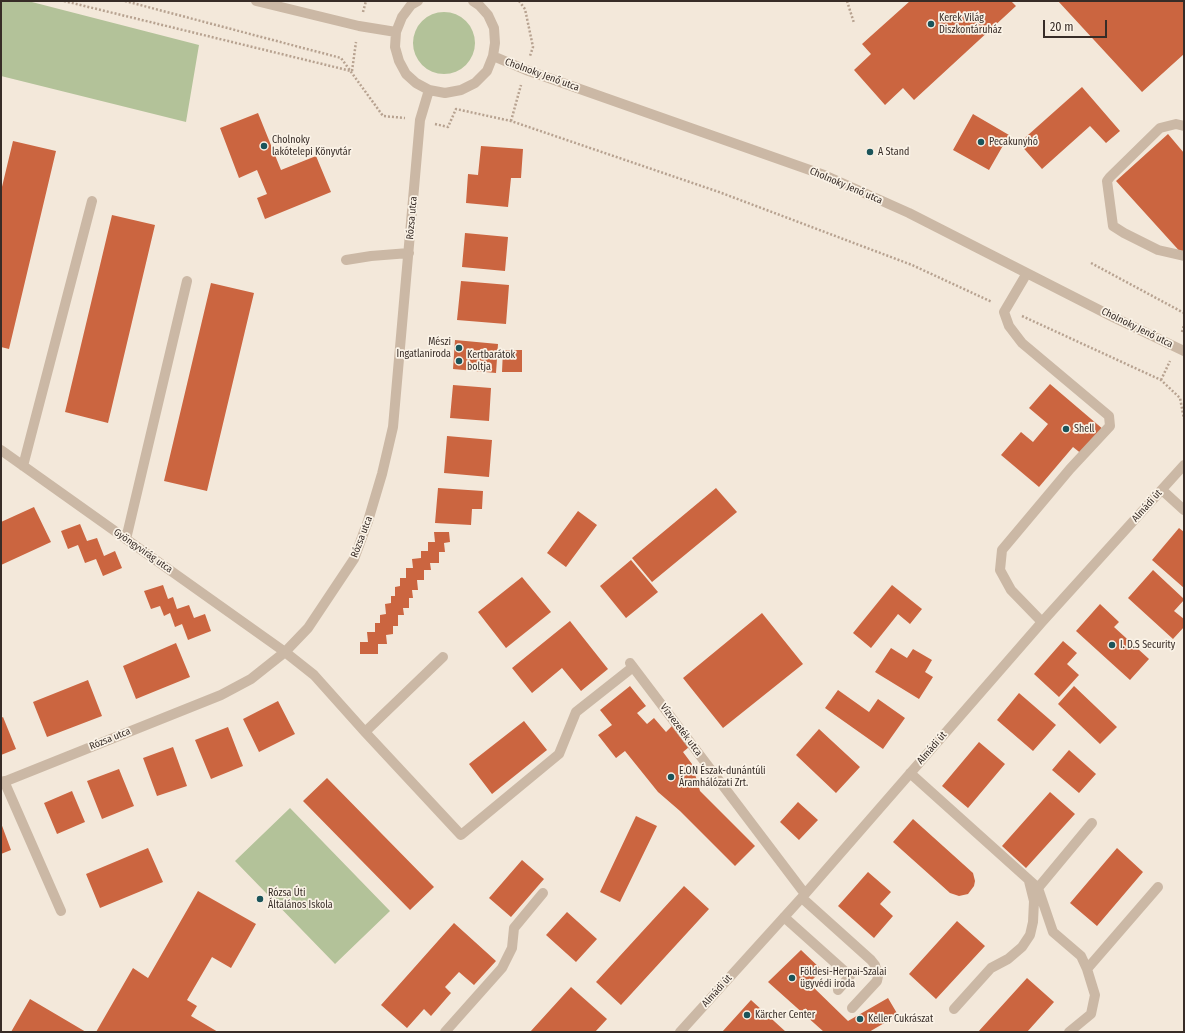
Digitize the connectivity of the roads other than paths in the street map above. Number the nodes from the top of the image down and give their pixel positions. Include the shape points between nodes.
1 (256, 1) edge
2 (418, 1) edge
3 (473, 1) edge
4 (396, 32) junction
5 (493, 56) junction
6 (429, 90) junction
7 (1184, 126) edge
8 (92, 201) dead end
9 (408, 253) junction
10 (1184, 256) edge
11 (346, 260) dead end
12 (1027, 273) junction
13 (187, 281) dead end
14 (1180, 349) edge
15 (2, 452) edge
16 (1184, 465) edge
17 (23, 466) junction
18 (1162, 490) junction
19 (1184, 510) edge
20 (126, 539) junction
21 (1042, 622) junction
22 (285, 652) junction
23 (443, 657) dead end
24 (632, 665) joint
25 (364, 732) junction
26 (910, 773) junction
27 (3, 782) edge
28 (1092, 823) dead end
29 (1029, 881) junction
30 (1158, 887) dead end
31 (1038, 888) junction
32 (543, 893) dead end
33 (803, 896) junction
34 (61, 911) dead end
35 (784, 917) junction
36 (1087, 969) junction
37 (838, 990) dead end
38 (852, 1008) dead end
39 (954, 1008) dead end
40 (445, 1032) edge
41 (680, 1032) edge
42 (1069, 1032) edge

1 - 4 street via 359,26
2 - 4 street via 402,18
3 - 5 street via 488,16 494,28
4 - 6 street via 395,47 406,74 416,84
5 - 6 street via 487,71 475,83 461,90 445,93
5 - 12 street, Cholnoky Jenő utca via 824,176 909,213
6 - 9 street, Rózsa utca via 420,120
7 - 10 street via 1176,124 1160,128 1107,181 1113,226 1158,250
8 - 17 street
9 - 11 street
9 - 22 street, Rózsa utca via 393,427 368,520 354,559 308,628
12 - 14 street, Cholnoky Jenő utca
12 - 21 street via 1004,312 1009,326 1022,343 1109,416 1110,426 1002,550 1000,570 1011,590
13 - 20 street
15 - 17 street, Gyöngyvirág utca
16 - 18 street, Almádi út
17 - 20 street, Gyöngyvirág utca
18 - 19 street
18 - 21 street, Almádi út
20 - 22 street, Gyöngyvirág utca
21 - 26 street, Almádi út
22 - 25 street, Gyöngyvirág utca via 314,675
22 - 27 street, Rózsa utca via 251,679 221,695
23 - 25 street
24 - 25 street, Gyöngyvirág utca via 576,712 559,754 460,835
24 - 33 street, Vízvezeték utca
26 - 29 street
26 - 33 street, Almádi út
27 - 34 street
28 - 31 street
29 - 31 street
29 - 39 street via 1034,902 1030,935 1022,947 1008,959 991,968
30 - 36 street
31 - 36 street via 1053,932 1081,956
32 - 40 street via 514,928 512,948 502,968
33 - 35 street, Almádi út
33 - 38 street, Vízvezeték utca via 875,965 877,981
35 - 37 street via 850,976
35 - 41 street, Almádi út
36 - 42 street via 1095,995 1091,1014

